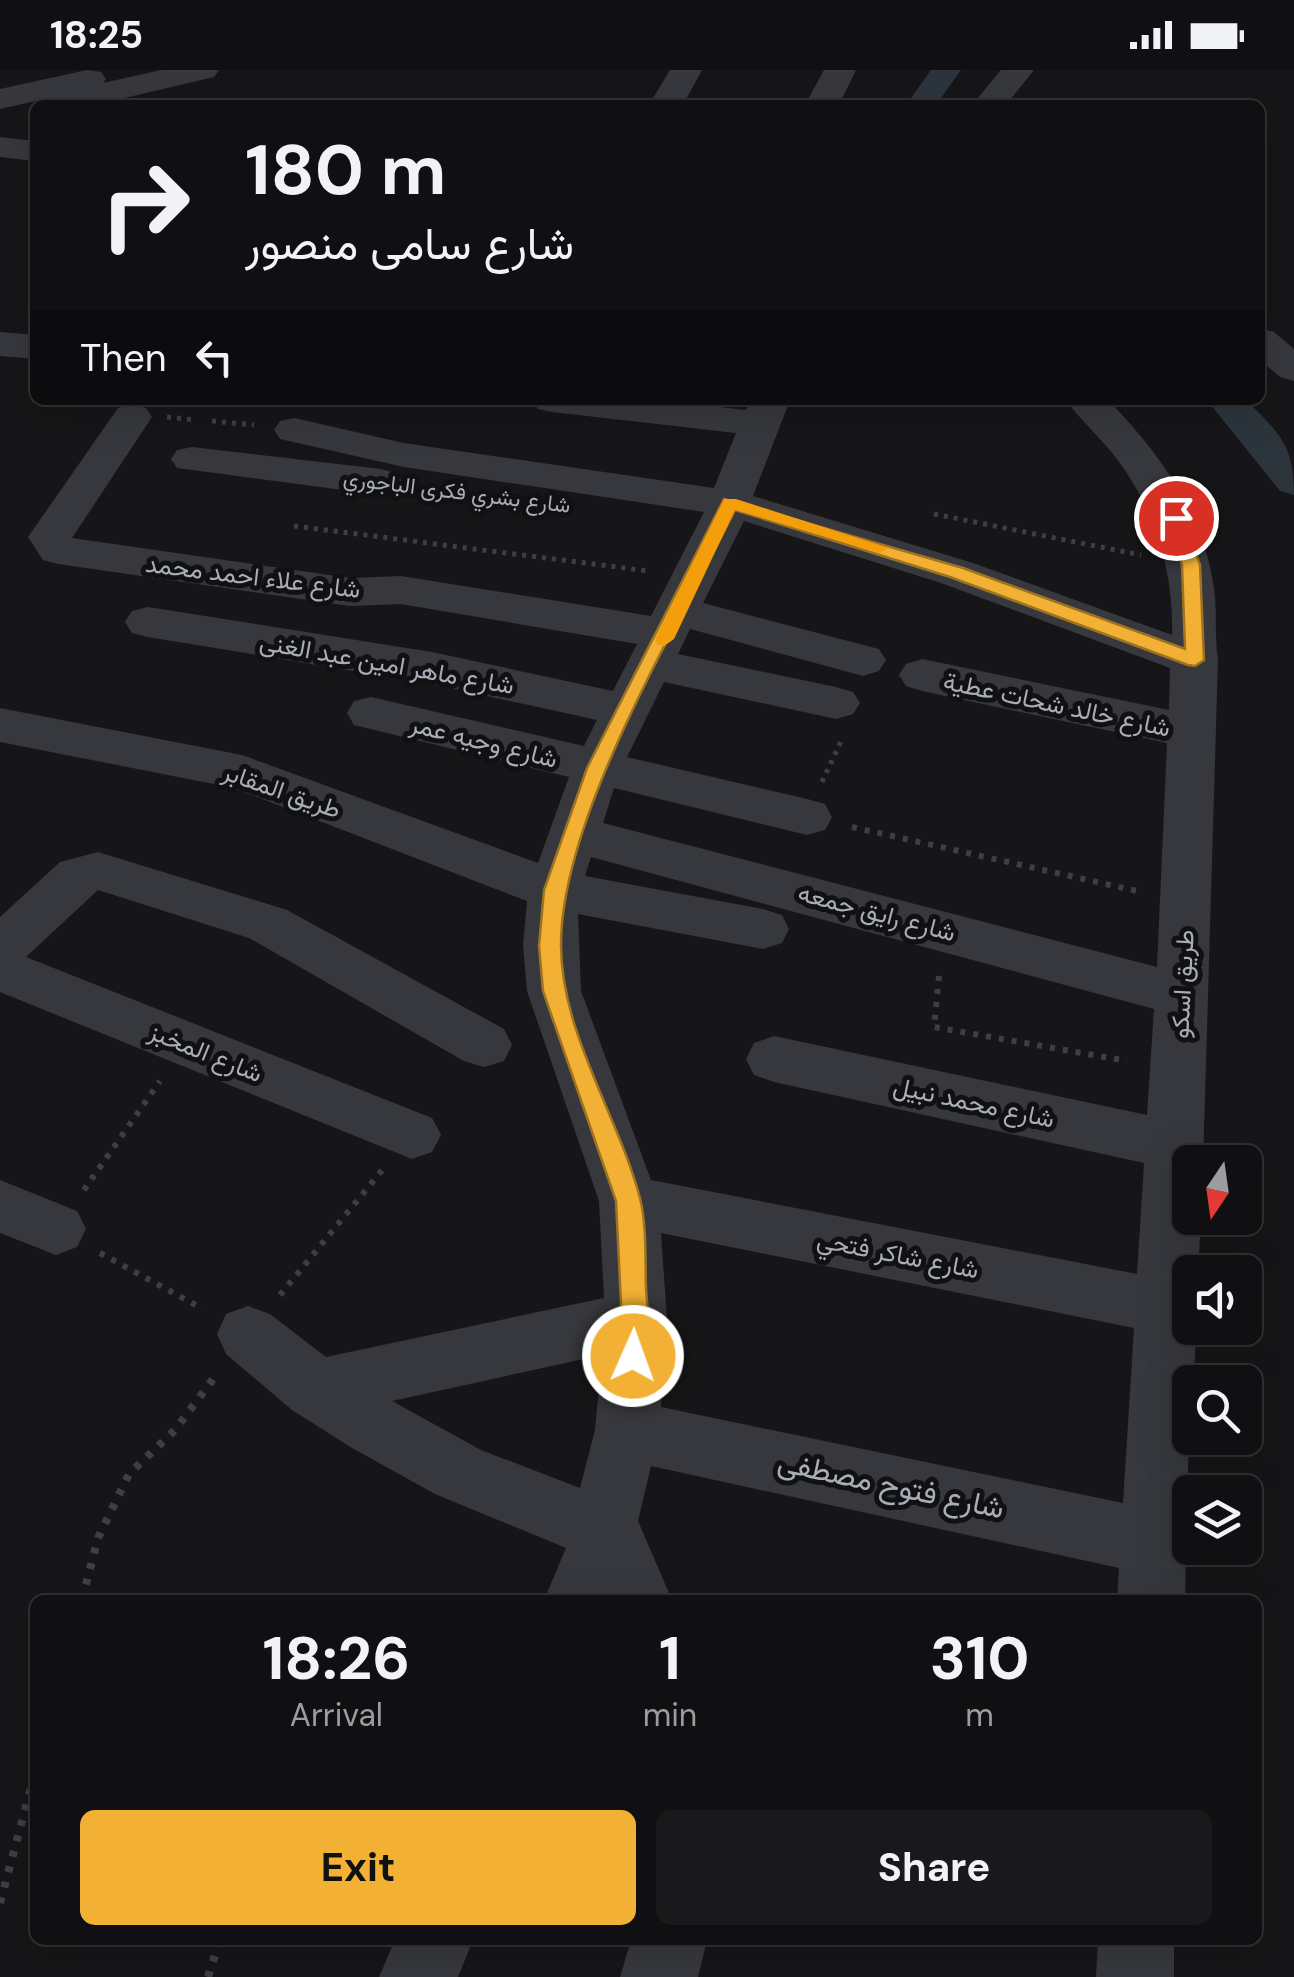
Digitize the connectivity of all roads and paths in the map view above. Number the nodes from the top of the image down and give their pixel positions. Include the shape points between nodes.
1 (129, 70) edge
2 (203, 70) edge
3 (686, 70) edge
4 (840, 70) edge
5 (1018, 70) edge
6 (0, 100) edge
7 (74, 100) edge
8 (669, 100) edge
9 (825, 100) edge
10 (993, 100) edge
11 (30, 110) edge
12 (0, 116) edge
13 (0, 146) edge
14 (30, 150) edge
15 (0, 344) edge
16 (1265, 344) edge
17 (30, 346) edge
18 (1294, 368) edge
19 (648, 405) edge
20 (1090, 405) edge
21 (766, 412) edge
22 (302, 415) edge
23 (132, 417) dead end
24 (192, 459) dead end
25 (272, 469) junction
26 (726, 513) junction
27 (934, 514) dead end
28 (294, 526) dead end
29 (1191, 565) junction
30 (148, 622) dead end
31 (663, 639) junction
32 (863, 660) dead end
33 (1195, 660) junction
34 (922, 675) dead end
35 (836, 704) joint
36 (370, 713) dead end
37 (0, 725) edge
38 (1193, 732) junction
39 (597, 768) junction
40 (806, 817) junction
41 (571, 833) junction
42 (554, 890) junction
43 (1187, 902) junction
44 (12, 924) edge
45 (763, 929) dead end
46 (0, 969) edge
47 (1182, 995) junction
48 (934, 1027) dead end
49 (186, 1044) junction
50 (484, 1045) dead end
51 (774, 1059) dead end
52 (1178, 1070) junction
53 (412, 1135) joint
54 (1174, 1145) joint
55 (1172, 1191) edge
56 (628, 1201) junction
57 (0, 1206) edge
58 (56, 1229) junction
59 (1167, 1306) junction
60 (636, 1320) junction
61 (248, 1334) junction
62 (315, 1389) junction
63 (627, 1430) junction
64 (606, 1534) junction
65 (1152, 1572) edge
66 (83, 1595) edge
67 (580, 1595) edge
68 (636, 1595) edge
69 (30, 1791) edge
70 (0, 1902) edge
71 (218, 1945) edge
72 (433, 1945) edge
73 (668, 1945) edge
74 (1136, 1945) edge
75 (208, 1977) edge
76 (418, 1977) edge
77 (659, 1977) edge
78 (1135, 1977) edge

1 - 6 street
2 - 7 street
3 - 8 street
4 - 9 street
5 - 10 street
11 - 12 street
13 - 14 street
15 - 17 street
16 - 18 street
19 - 21 street
20 - 29 street, طريق اسكو via 1150,473 1176,518
21 - 26 street
22 - 25 street
22 - 26 street via 404,455
23 - 31 street, شارع علاء احمد محمد via 50,538 58,550 338,591 401,590
24 - 25 street, شارع بشري فكرى الباجوري
25 - 26 street, شارع بشري فكرى الباجوري
26 - 31 street
26 - 33 street via 957,572
27 - 29 path
28 - 31 path
29 - 33 street, طريق اسكو
30 - 31 street, شارع ماهر امين عبد الغنى via 432,668
31 - 32 street
31 - 35 street
31 - 39 street
33 - 38 street, طريق اسكو
34 - 38 street, شارع خالد شحات عطية
35 - 40 path via 852,712 851,720
36 - 39 street, شارع وجيه عمر
37 - 42 street, طريق المقابر via 242,772
38 - 43 street, طريق اسكو
39 - 40 street, شارع وجيه عمر
39 - 41 street
40 - 43 path
41 - 42 street
41 - 47 street, شارع رايق جمعه
42 - 45 street, طريق المقابر
42 - 56 street via 554,991
43 - 47 street, طريق اسكو
44 - 50 street via 78,876 98,871 268,924
46 - 49 street, شارع المخبز
47 - 52 street, طريق اسكو
48 - 52 path
49 - 53 street, شارع المخبز
49 - 58 path
51 - 54 street, شارع محمد نبيل
52 - 54 street, طريق اسكو
53 - 61 path
55 - 59 street, طريق اسكو
56 - 59 street, شارع شاكر فتحي
56 - 60 street
57 - 58 street
58 - 61 path
59 - 65 street, طريق اسكو
60 - 62 street
60 - 63 street
61 - 62 street
61 - 66 path via 175,1430 128,1474 98,1538
62 - 64 street via 460,1474
63 - 64 street
63 - 65 street, شارع فتوح مصطفى
64 - 67 street
64 - 68 street
69 - 70 path
71 - 75 path
72 - 76 street
73 - 77 street
74 - 78 street

